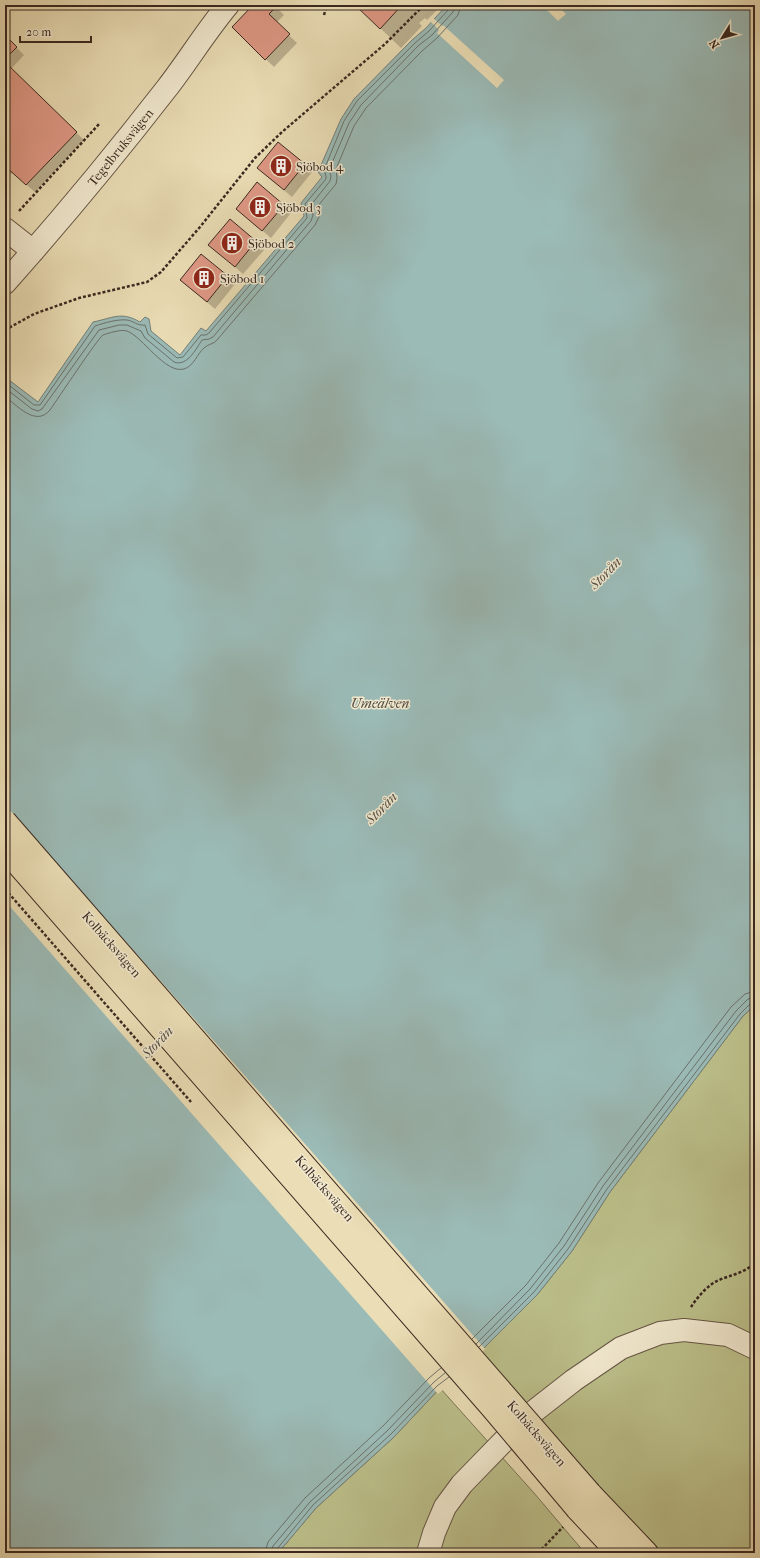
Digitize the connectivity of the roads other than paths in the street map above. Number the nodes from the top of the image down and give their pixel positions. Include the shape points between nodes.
1 (228, 5) edge
2 (10, 222) edge
3 (33, 251) junction
4 (5, 283) edge
5 (5, 821) edge
6 (5, 850) edge
7 (755, 1348) edge
8 (583, 1501) junction
9 (428, 1553) edge
10 (618, 1553) edge
11 (647, 1553) edge

1 - 3 street, Tegelbruksvägen via 110,161
2 - 3 street
3 - 4 street, Tegelbruksvägen
5 - 8 highway, Kolbäcksvägen, bridge
6 - 8 highway, Kolbäcksvägen, bridge via 492,1408
7 - 9 street via 728,1335 684,1330 660,1333 622,1348 574,1380 528,1416 457,1490 445,1507
8 - 10 highway, Kolbäcksvägen
8 - 11 highway, Kolbäcksvägen

